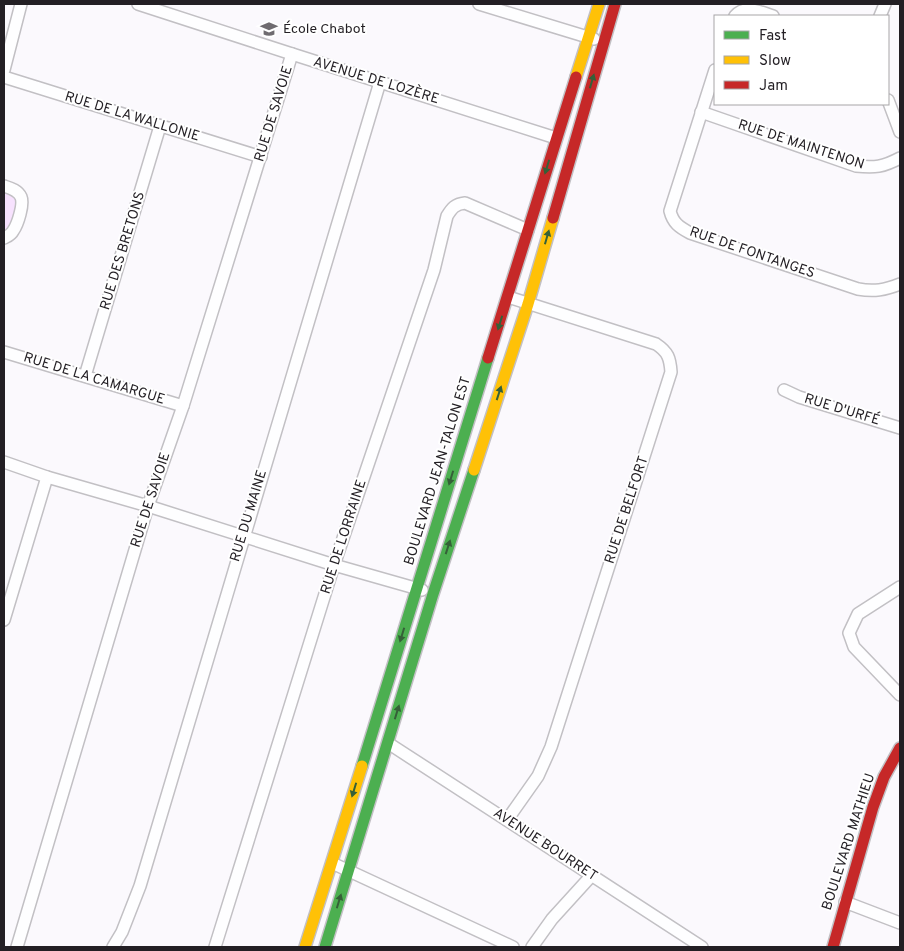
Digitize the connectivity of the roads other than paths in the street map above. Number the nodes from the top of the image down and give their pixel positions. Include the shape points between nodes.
1 (21, 4) edge
2 (138, 4) edge
3 (478, 4) edge
4 (598, 4) edge
5 (615, 4) edge
6 (508, 8) edge
7 (736, 15) edge
8 (770, 15) edge
9 (588, 37) junction
10 (603, 42) junction
11 (292, 54) junction
12 (4, 70) edge
13 (714, 73) edge
14 (4, 77) edge
15 (380, 82) junction
16 (889, 103) edge
17 (701, 112) junction
18 (160, 126) junction
19 (900, 132) edge
20 (556, 138) junction
21 (261, 157) junction
22 (900, 158) edge
23 (4, 186) edge
24 (528, 230) junction
25 (4, 238) edge
26 (900, 284) edge
27 (508, 297) junction
28 (528, 304) junction
29 (4, 352) edge
30 (85, 376) junction
31 (784, 390) dead end
32 (183, 406) junction
33 (900, 428) edge
34 (4, 462) edge
35 (47, 478) junction
36 (148, 506) junction
37 (243, 536) junction
38 (334, 565) junction
39 (900, 587) edge
40 (417, 588) junction
41 (433, 594) junction
42 (4, 620) edge
43 (900, 695) edge
44 (388, 743) junction
45 (900, 748) edge
46 (507, 820) junction
47 (332, 863) junction
48 (348, 870) junction
49 (592, 875) junction
50 (845, 902) junction
51 (900, 923) edge
52 (17, 947) edge
53 (113, 947) edge
54 (215, 947) edge
55 (305, 947) edge
56 (325, 947) edge
57 (513, 947) edge
58 (532, 947) edge
59 (702, 947) edge
60 (832, 947) edge

1 - 12 street
2 - 11 street, AVENUE DE LOZÈRE
3 - 6 street
4 - 9 street, BOULEVARD JEAN-TALON EST
5 - 10 street
6 - 9 street
7 - 8 street via 749,9
9 - 10 street
9 - 20 street, BOULEVARD JEAN-TALON EST
28 -> 10 street
11 - 15 street, AVENUE DE LOZÈRE
11 - 21 street, RUE DE SAVOIE
13 - 17 street, RUE DE FONTANGES
14 - 18 street, RUE DE LA WALLONIE
15 - 20 street, AVENUE DE LOZÈRE
15 - 37 street, RUE DU MAINE
16 - 19 street
17 - 22 street, RUE DE MAINTENON via 856,166 884,166
17 - 26 street, RUE DE FONTANGES via 670,211 679,227 858,289 878,291
18 - 21 street, RUE DE LA WALLONIE
18 - 30 street, RUE DES BRETONS
20 -> 24 street, BOULEVARD JEAN-TALON EST
21 - 32 street, RUE DE SAVOIE
23 - 25 street via 21,197 22,204 15,230
24 - 27 street, BOULEVARD JEAN-TALON EST
24 - 38 street, RUE DE LORRAINE via 465,203 457,204 447,216 431,279
27 - 28 street, RUE DE BELFORT
27 -> 40 street, BOULEVARD JEAN-TALON EST
41 -> 28 street
28 - 46 street, RUE DE BELFORT via 656,344 668,354 671,372 551,747 538,776
29 - 30 street, RUE DE LA CAMARGUE
30 - 32 street, RUE DE LA CAMARGUE
31 - 33 street, RUE D'URFÉ
32 - 36 street, RUE DE SAVOIE
34 - 35 street
35 - 36 street
35 - 42 street
36 - 37 street
36 - 52 street, RUE DE SAVOIE
37 - 38 street
37 - 53 street, RUE DU MAINE via 140,886
38 - 40 street
38 - 54 street, RUE DE LORRAINE
39 - 43 street via 858,614 849,633 854,647
40 - 41 street
40 -> 47 street, BOULEVARD JEAN-TALON EST
44 -> 41 street
44 - 46 street, AVENUE BOURRET
44 - 48 street
45 - 50 street, BOULEVARD MATHIEU via 873,807
46 - 49 street, AVENUE BOURRET
47 - 48 street
47 - 55 street, BOULEVARD JEAN-TALON EST
56 -> 48 street
48 - 57 street
49 - 58 street via 552,919
49 - 59 street, AVENUE BOURRET
50 - 51 street
50 - 60 street, BOULEVARD MATHIEU

